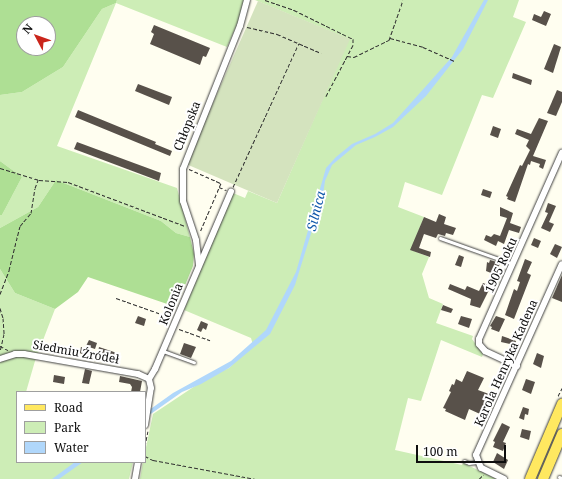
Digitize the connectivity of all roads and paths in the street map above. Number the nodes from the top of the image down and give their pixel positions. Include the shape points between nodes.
1 (247, 0) edge
2 (265, 0) edge
3 (403, 0) edge
4 (240, 26) junction
5 (390, 38) junction
6 (299, 43) junction
7 (321, 53) dead end
8 (346, 56) junction
9 (455, 61) dead end
10 (326, 96) dead end
11 (562, 154) edge
12 (560, 161) edge
13 (184, 166) junction
14 (0, 168) edge
15 (39, 180) junction
16 (219, 187) junction
17 (231, 192) junction
18 (192, 228) junction
19 (440, 238) dead end
20 (196, 240) junction
21 (513, 264) junction
22 (562, 264) edge
23 (199, 265) junction
24 (0, 294) edge
25 (116, 298) dead end
26 (0, 308) edge
27 (176, 319) junction
28 (173, 327) junction
29 (210, 340) dead end
30 (0, 351) edge
31 (163, 351) junction
32 (0, 359) edge
33 (194, 362) dead end
34 (518, 366) junction
35 (148, 379) junction
36 (562, 404) edge
37 (146, 422) edge
38 (562, 434) edge
39 (146, 441) edge
40 (146, 456) edge
41 (464, 461) dead end
42 (477, 462) junction
43 (138, 463) edge
44 (135, 479) edge
45 (256, 479) edge
46 (504, 479) edge
47 (530, 479) edge
48 (543, 479) edge

1 - 4 street, Chłopska
2 - 8 path via 294,10 349,36 353,39 353,45
3 - 5 path
4 - 6 path via 277,34
4 - 13 street, Chłopska
5 - 8 path via 354,57
5 - 9 path via 423,47
6 - 7 path
6 - 17 path
8 - 10 path
11 - 12 street, 1905 Roku
12 - 21 street, 1905 Roku
13 - 16 path via 221,182
13 - 18 street, Chłopska via 183,201
14 - 15 path
15 - 18 path via 68,182
15 - 24 path via 35,188 31,213 20,226
16 - 17 path
16 - 20 path
17 - 23 street, Kolonia
18 - 20 street, Chłopska
19 - 21 lane
20 - 23 street, Chłopska
21 - 34 street, 1905 Roku via 479,340 485,355
22 - 34 street, Karola Henryka Kadena
23 - 27 street, Kolonia
25 - 27 path
26 - 30 path via 4,334
27 - 28 street, Kolonia
28 - 29 path
28 - 31 street, Kolonia
31 - 33 lane
31 - 35 street, Kolonia
32 - 35 street, Siedmiu Źródeł via 24,354 138,374
34 - 42 street, Karola Henryka Kadena via 476,456
35 - 37 street via 151,388
36 - 47 main road
37 - 39 path via 149,426
38 - 48 main road
40 - 45 path via 153,460
41 - 42 lane via 471,464
42 - 46 street via 481,468
43 - 44 street

